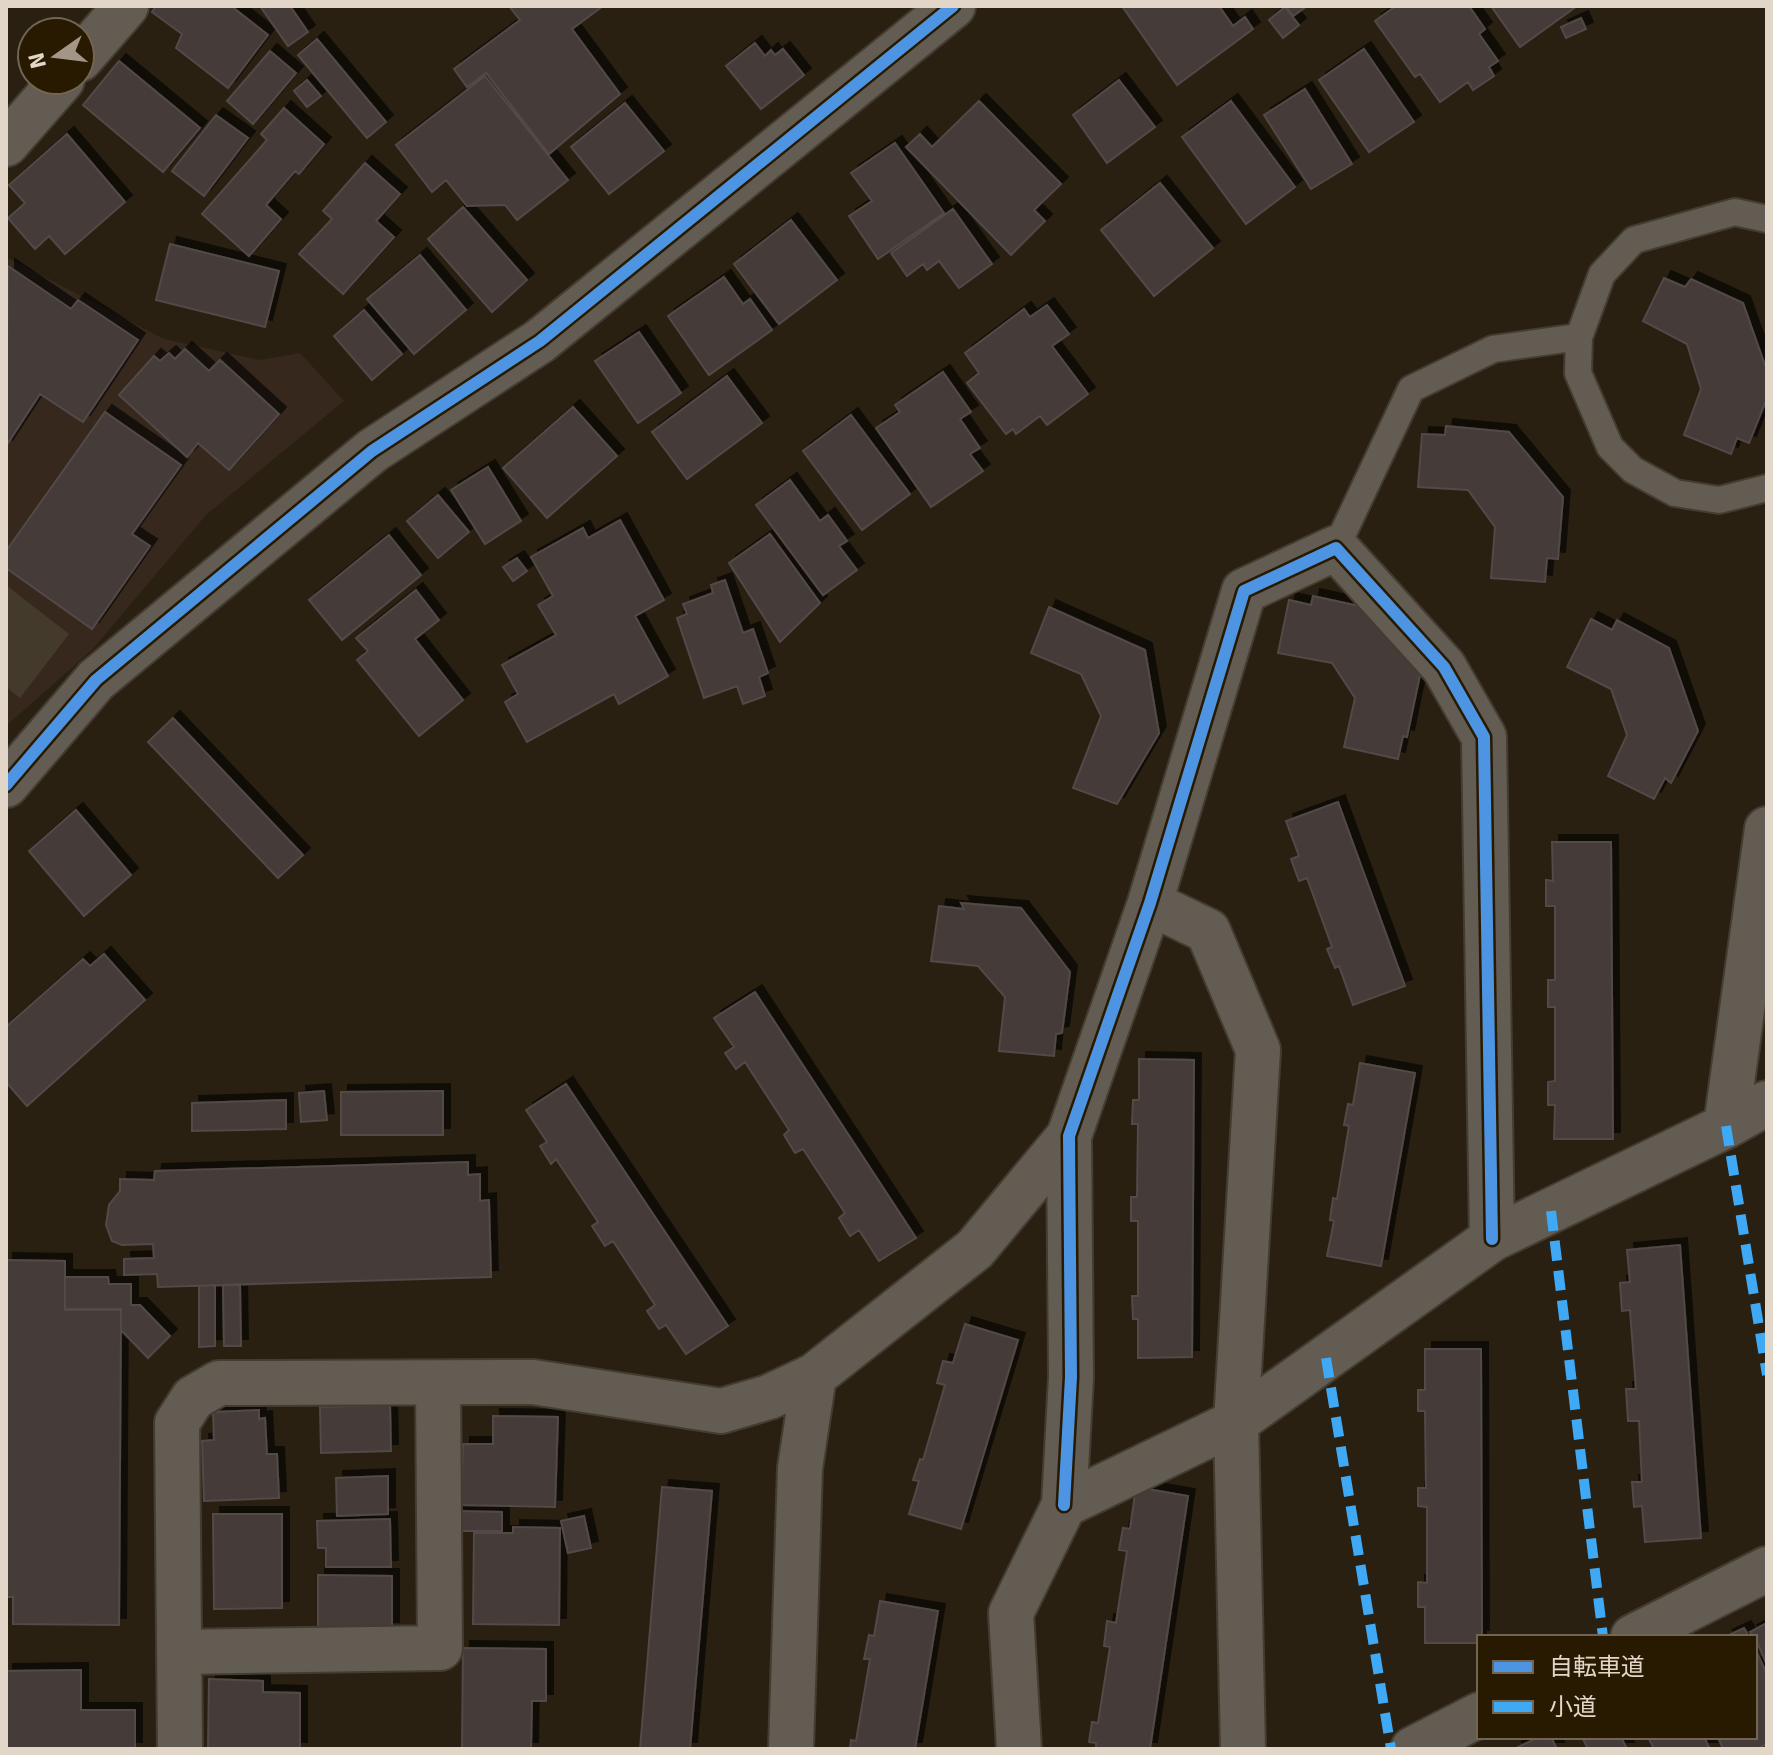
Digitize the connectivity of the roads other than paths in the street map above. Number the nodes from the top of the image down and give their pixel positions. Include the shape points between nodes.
1 (126, 6) edge
2 (953, 6) edge
3 (96, 41) edge
4 (48, 96) edge
5 (6, 144) edge
6 (1767, 219) edge
7 (1579, 337) junction
8 (1767, 488) edge
9 (1336, 548) junction
10 (6, 785) edge
11 (1767, 821) edge
12 (1767, 829) edge
13 (1150, 903) junction
14 (1767, 1103) edge
15 (1726, 1126) junction
16 (1069, 1136) junction
17 (1492, 1239) junction
18 (814, 1376) junction
19 (438, 1383) junction
20 (1236, 1422) junction
21 (1064, 1505) junction
22 (1767, 1569) edge
23 (1637, 1635) edge
24 (180, 1652) junction
25 (1477, 1716) edge
26 (180, 1749) edge
27 (791, 1749) edge
28 (1019, 1749) edge
29 (1243, 1749) edge
30 (1413, 1749) edge

1 - 3 street
2 - 10 street via 540,341 372,451 96,680
4 - 5 street
6 - 7 lane via 1735,212 1634,240 1602,274
7 - 8 lane via 1578,373 1610,447 1633,470 1675,493 1719,500
7 - 9 lane via 1493,349 1411,389
9 - 13 street via 1244,591
9 - 17 street via 1444,667 1484,737
11 - 12 lane
12 - 15 street
13 - 16 street
13 - 20 street via 1208,931 1258,1050
14 - 15 street
15 - 17 street
16 - 18 street via 975,1249
16 - 21 street via 1071,1377
17 - 20 street
18 - 19 street via 721,1411 533,1382
18 - 27 street via 800,1468
19 - 24 street via 219,1383 193,1398 177,1423
19 - 24 street via 440,1648
20 - 21 street
20 - 29 street
21 - 28 street via 1011,1613
22 - 23 street
24 - 26 street
25 - 30 street

